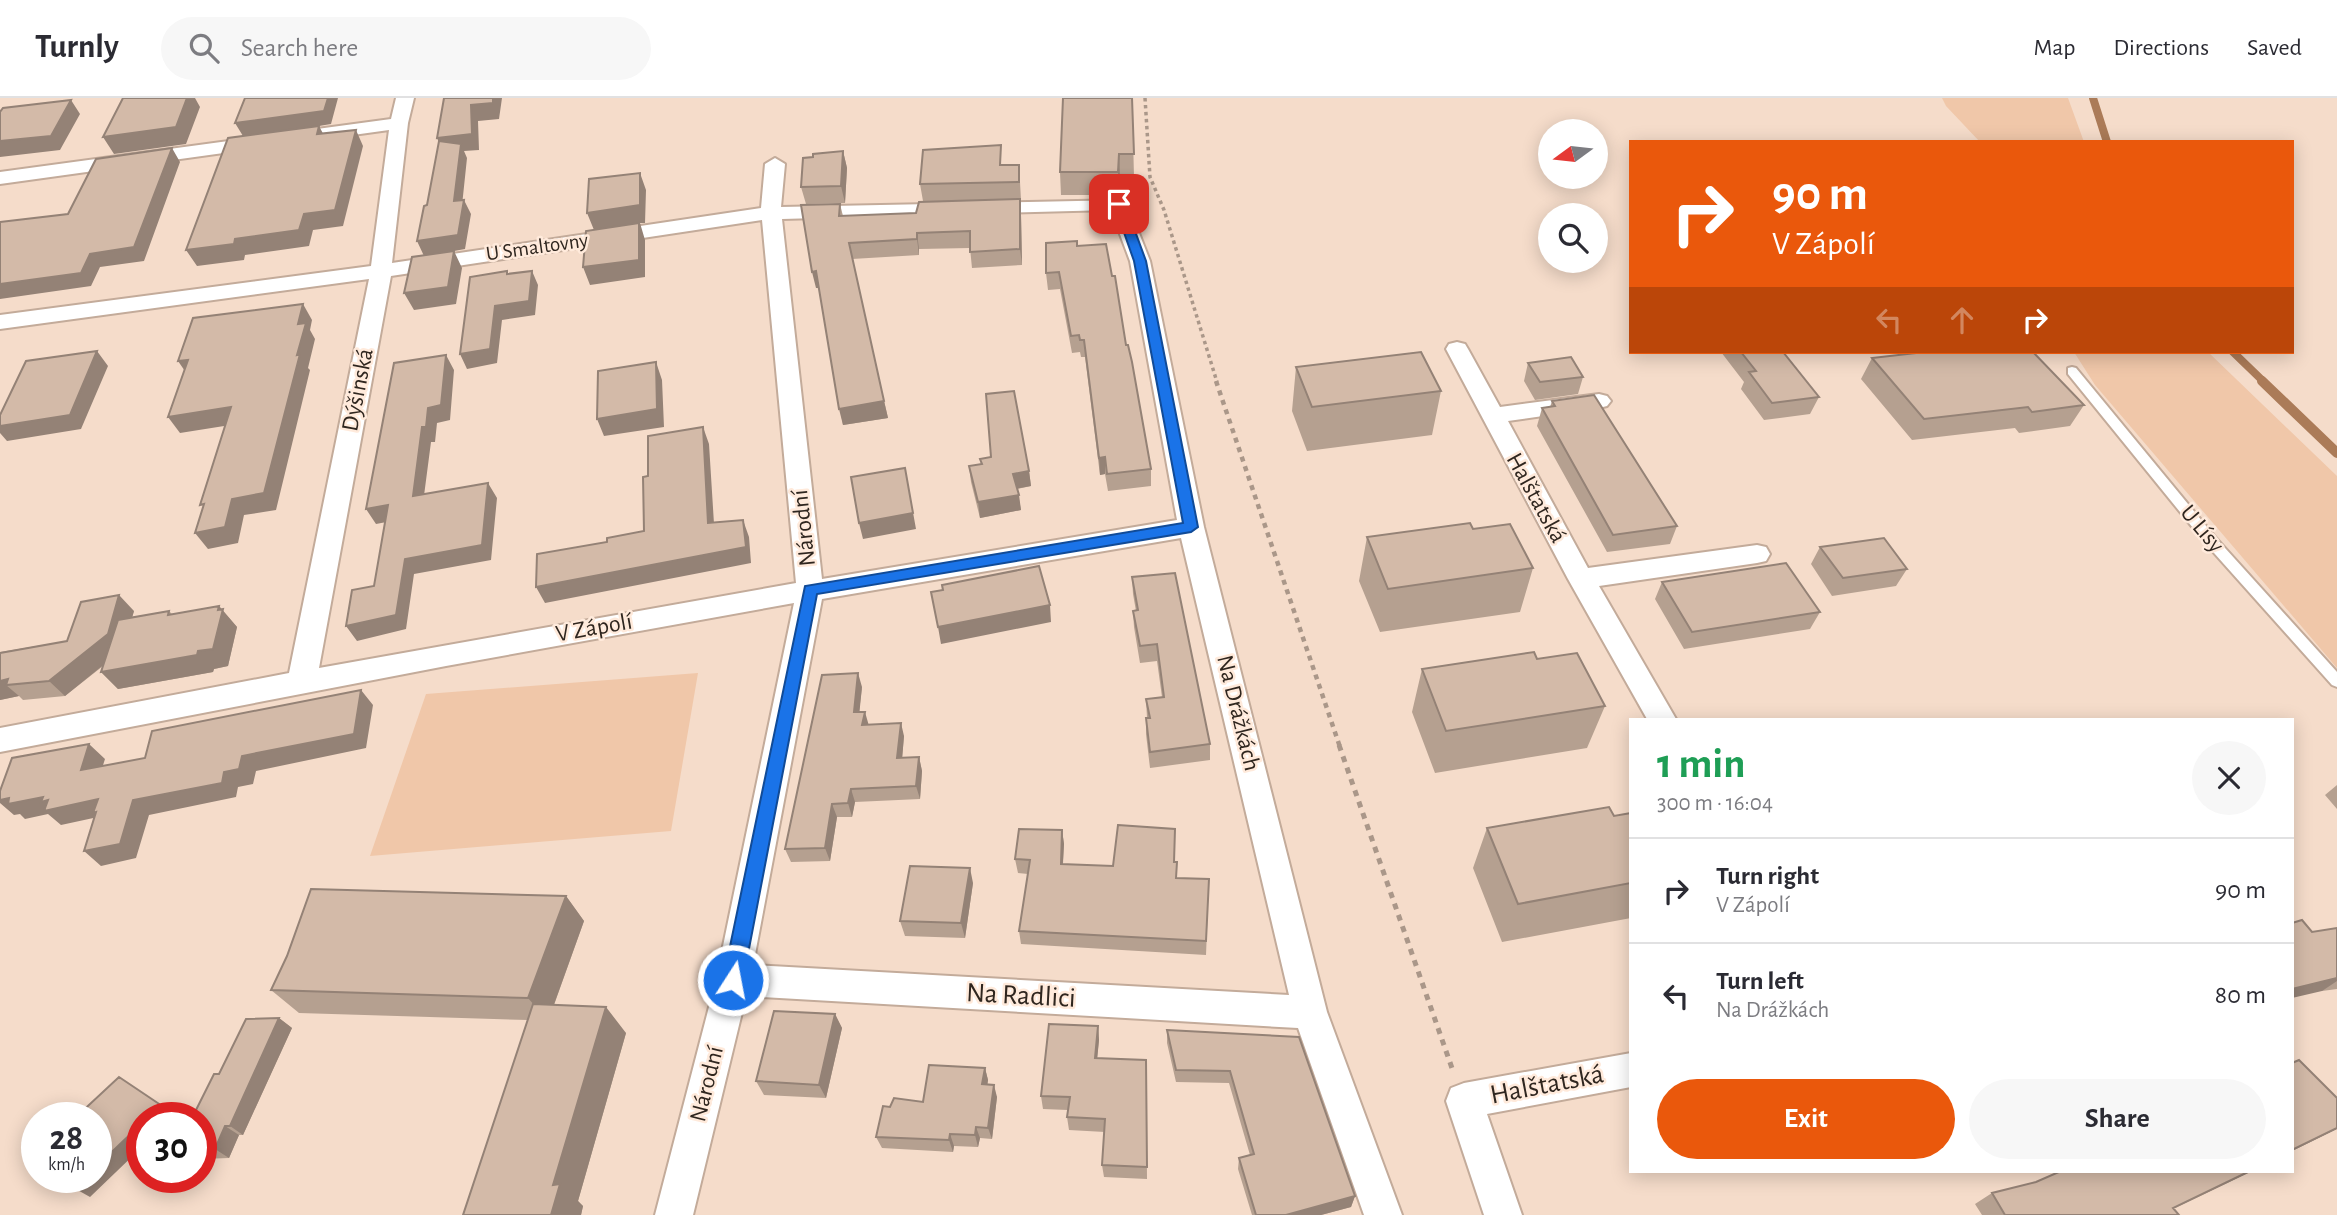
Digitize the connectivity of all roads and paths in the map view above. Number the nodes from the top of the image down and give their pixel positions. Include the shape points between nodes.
1 (405, 98) edge
2 (1145, 98) edge
3 (399, 123) junction
4 (775, 164) dead end
5 (0, 178) edge
6 (1119, 204) joint
7 (771, 213) junction
8 (381, 271) junction
9 (0, 322) edge
10 (1457, 349) dead end
11 (2072, 372) dead end
12 (1599, 401) edge
13 (1492, 416) junction
14 (1191, 527) junction
15 (1756, 554) dead end
16 (1581, 579) junction
17 (810, 590) junction
18 (302, 680) junction
19 (2337, 681) edge
20 (1661, 718) edge
21 (0, 740) edge
22 (733, 980) junction
23 (1310, 1012) junction
24 (1629, 1070) edge
25 (1464, 1101) junction
26 (674, 1215) edge
27 (1383, 1215) edge
28 (1503, 1215) edge

1 - 3 street, Dýšinská
2 - 25 path via 1150,177 1321,694
3 - 5 street
3 - 8 street, Dýšinská
4 - 7 street, Národní
6 - 7 street, U Smaltovny
6 - 14 street, Na Drážkách via 1140,261
7 - 8 street, U Smaltovny
7 - 17 street, Národní
8 - 9 street, U Smaltovny
8 - 18 street, Dýšinská
10 - 13 street, Halštatská
11 - 19 lane, U Lísy via 2211,541
12 - 13 street, Halštatská
13 - 16 street, Halštatská
14 - 17 street, V Zápolí
14 - 23 street, Na Drážkách
15 - 16 street
16 - 20 street, Halštatská
17 - 18 street, V Zápolí
17 - 22 street, Národní
18 - 21 street, V Zápolí
22 - 23 street, Na Radlici
22 - 26 street, Národní
23 - 27 street, Na Drážkách
24 - 25 street, Halštatská
25 - 28 street

